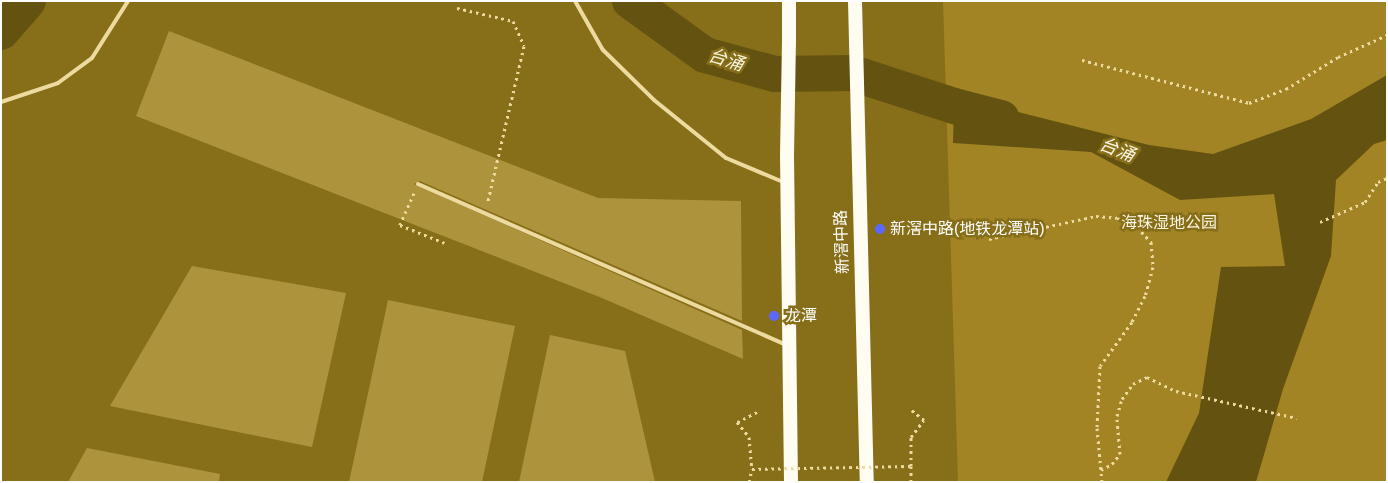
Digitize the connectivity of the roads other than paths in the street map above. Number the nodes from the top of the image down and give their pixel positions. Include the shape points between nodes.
1 (128, 1) edge
2 (575, 1) edge
3 (789, 1) edge
4 (855, 1) edge
5 (1, 102) edge
6 (787, 183) junction
7 (418, 184) road end
8 (787, 345) junction
9 (791, 482) edge
10 (867, 482) edge

1 - 5 lane via 92,58 58,83
2 - 6 lane via 603,50 654,100 726,158
3 - 6 highway, bridge
4 - 10 highway, 新滘中路
6 - 8 highway
7 - 8 lane
8 - 9 highway

